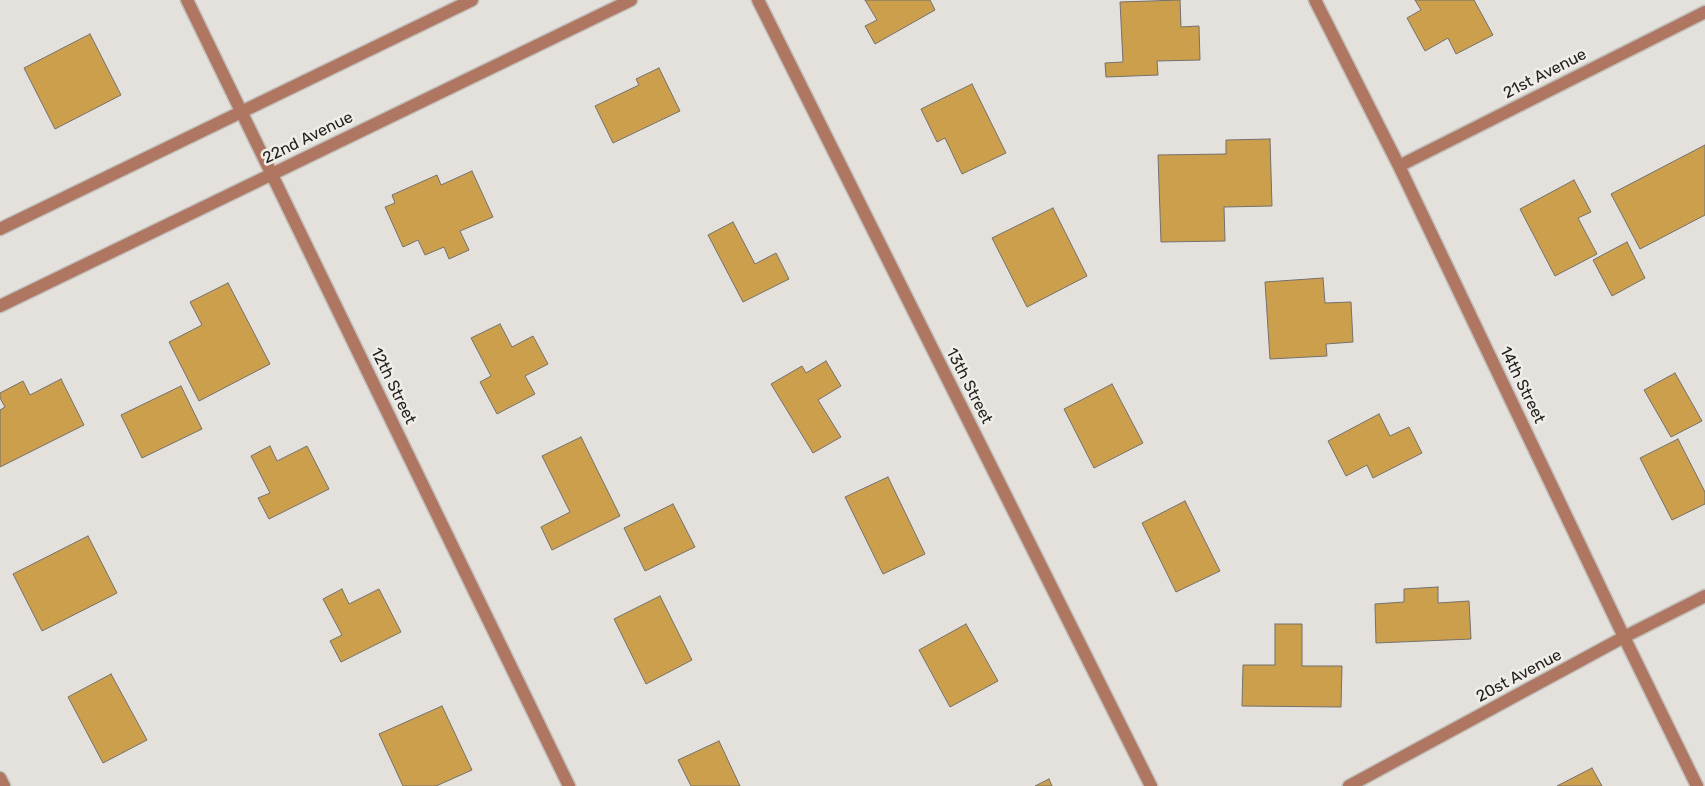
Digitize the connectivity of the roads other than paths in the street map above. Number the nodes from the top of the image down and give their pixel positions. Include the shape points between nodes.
1 (187, 0) edge
2 (472, 0) edge
3 (631, 0) edge
4 (758, 0) edge
5 (1315, 0) edge
6 (1705, 12) edge
7 (241, 111) junction
8 (1399, 166) junction
9 (271, 174) junction
10 (0, 229) edge
11 (0, 306) edge
12 (1705, 596) edge
13 (1624, 637) junction
14 (0, 778) edge
15 (4, 786) edge
16 (569, 786) edge
17 (1151, 786) edge
18 (1349, 786) edge
19 (1698, 786) edge

1 - 7 street, 12th Street
2 - 7 street
3 - 9 street, 22nd Avenue
4 - 17 street, 13th Street
5 - 8 street, 14th Street
6 - 8 street, 21st Avenue
7 - 9 street, 12th Street
7 - 10 street
8 - 13 street, 14th Street
9 - 11 street, 22nd Avenue
9 - 16 street, 12th Street
12 - 13 street, 20st Avenue
13 - 18 street, 20st Avenue
13 - 19 street, 14th Street
14 - 15 street

